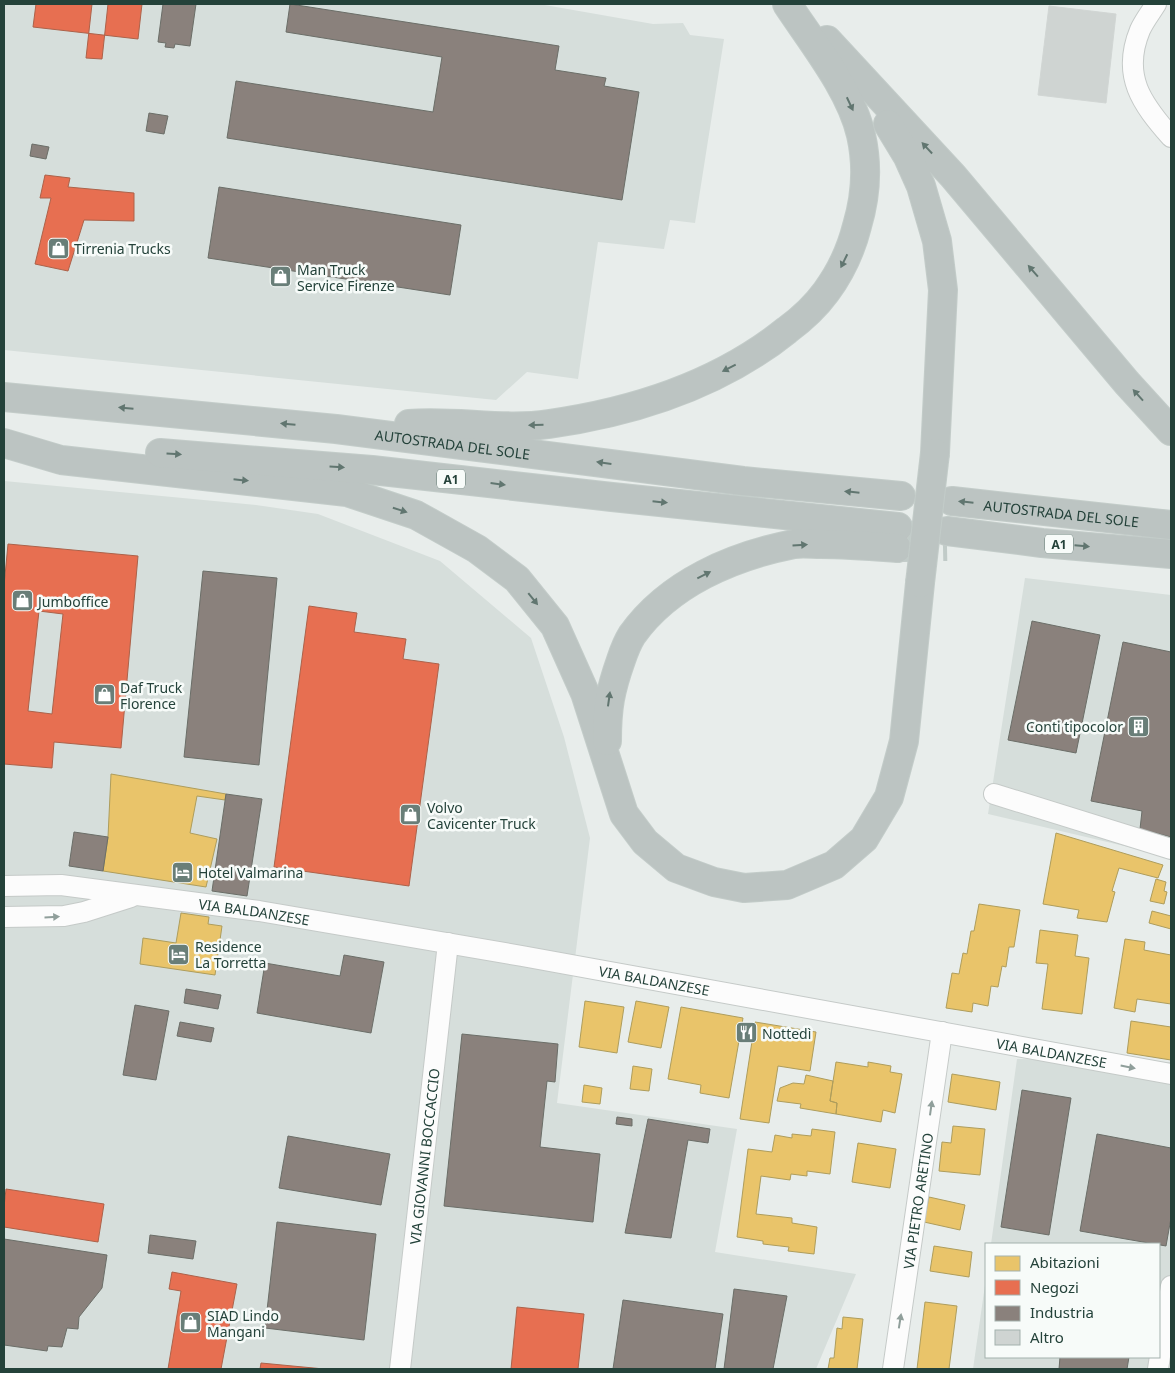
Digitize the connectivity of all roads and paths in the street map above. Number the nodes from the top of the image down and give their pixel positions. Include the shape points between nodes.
1 (787, 4) edge
2 (794, 4) edge
3 (1141, 4) edge
4 (1156, 4) edge
5 (1140, 30) junction
6 (840, 55) junction
7 (1171, 137) edge
8 (4, 397) edge
9 (336, 429) junction
10 (1171, 431) edge
11 (4, 442) edge
12 (901, 496) dead end
13 (952, 501) dead end
14 (1171, 525) edge
15 (947, 539) tunnel mouth
16 (1171, 554) edge
17 (608, 765) junction
18 (994, 794) dead end
19 (1171, 849) edge
20 (4, 886) edge
21 (136, 896) junction
22 (4, 917) edge
23 (448, 943) junction
24 (942, 1032) junction
25 (1171, 1074) edge
26 (1171, 1286) edge
27 (1160, 1356) edge
28 (400, 1369) edge
29 (893, 1369) edge

1 -> 9 highway via 842,88 858,125 865,159 866,184 852,242 837,275 806,315 771,343 694,385 659,399 585,418 505,426 430,422
2 - 6 highway
3 - 5 street
4 - 5 street
5 - 7 street via 1133,57 1136,86 1145,106
10 -> 6 highway via 953,176
6 - 17 highway, bridge via 893,131 921,186 937,241 943,290 934,453 904,741 889,797 864,839 834,865 787,885 744,888 714,882 676,868 645,842 624,814
9 -> 8 highway, AUTOSTRADA DEL SOLE
12 -> 9 highway, AUTOSTRADA DEL SOLE via 743,481
11 -> 17 highway via 61,460 347,492 416,515 477,549 517,579 555,626 585,693
11 - 17 highway, A1 via 372,470 612,498 897,538 858,544 796,544 734,560 685,585 660,604 632,636 611,687 607,718
14 -> 13 highway, AUTOSTRADA DEL SOLE / A1
15 -> 16 highway, A1
18 - 19 street
20 - 21 street, VIA BALDANZESE via 61,885
22 -> 21 street, VIA BALDANZESE via 64,916
21 - 23 street, VIA BALDANZESE via 259,911
23 - 24 street, VIA BALDANZESE
23 - 28 street, VIA GIOVANNI BOCCACCIO
24 -> 25 street, VIA BALDANZESE
29 -> 24 street, VIA PIETRO ARETINO
26 - 27 street

